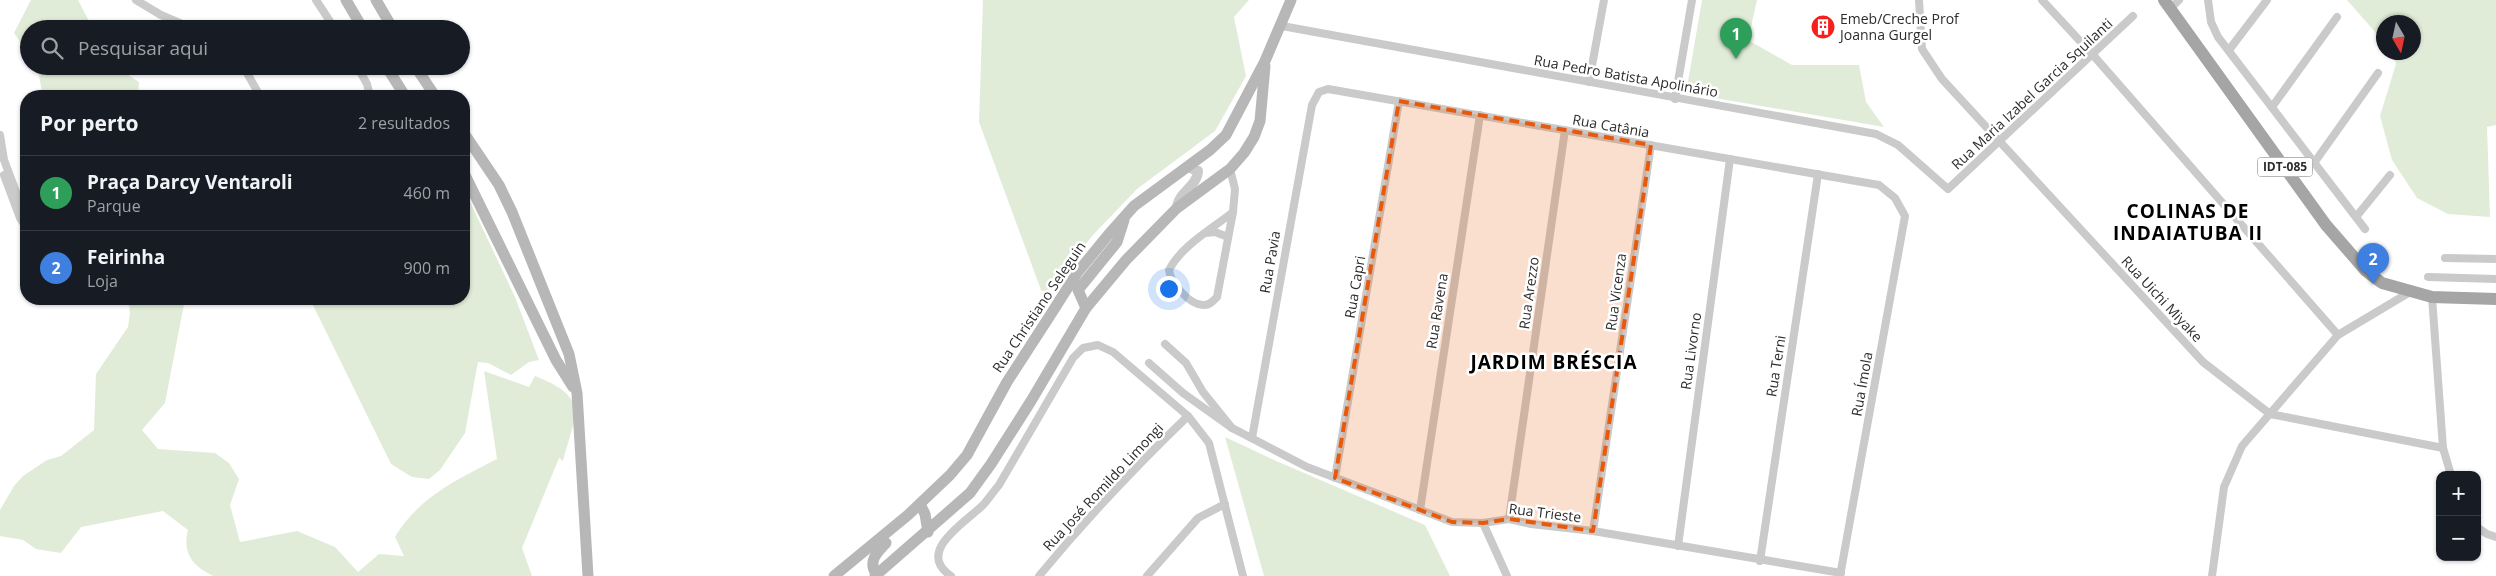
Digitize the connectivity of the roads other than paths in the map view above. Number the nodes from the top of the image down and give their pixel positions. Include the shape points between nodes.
1 (136, 0) edge
2 (316, 0) edge
3 (346, 0) edge
4 (376, 0) edge
5 (1291, 0) edge
6 (1604, 0) edge
7 (1692, 0) edge
8 (1919, 0) edge
9 (2042, 0) edge
10 (2208, 0) edge
11 (2267, 0) edge
12 (2171, 3) edge
13 (2134, 16) dead end
14 (2337, 17) dead end
15 (173, 20) edge
16 (329, 20) edge
17 (358, 20) edge
18 (388, 20) edge
19 (1282, 26) junction
20 (2229, 50) junction
21 (2093, 55) junction
22 (1265, 62) junction
23 (2378, 74) dead end
24 (248, 75) edge
25 (362, 75) edge
26 (392, 75) edge
27 (421, 75) edge
28 (1589, 82) junction
29 (257, 90) edge
30 (368, 90) edge
31 (401, 90) edge
32 (431, 90) edge
33 (1319, 92) joint
34 (1675, 99) junction
35 (1399, 101) junction
36 (2272, 107) junction
37 (1480, 115) junction
38 (1565, 130) junction
39 (0, 135) edge
40 (470, 142) edge
41 (2000, 142) junction
42 (1650, 145) junction
43 (1730, 159) junction
44 (0, 163) edge
45 (2314, 163) junction
46 (1188, 167) junction
47 (1230, 169) junction
48 (1818, 174) junction
49 (2390, 175) dead end
50 (470, 185) edge
51 (1948, 189) joint
52 (1895, 198) joint
53 (20, 202) edge
54 (1177, 208) junction
55 (1233, 212) junction
56 (1125, 216) junction
57 (2356, 217) junction
58 (20, 218) edge
59 (2365, 229) dead end
60 (1206, 233) junction
61 (1228, 237) junction
62 (2446, 258) dead end
63 (2496, 258) edge
64 (2428, 277) dead end
65 (2496, 279) edge
66 (2496, 290) edge
67 (2410, 292) junction
68 (2433, 297) junction
69 (2496, 299) edge
70 (1086, 308) junction
71 (2338, 335) junction
72 (1165, 344) dead end
73 (1149, 363) dead end
74 (576, 393) junction
75 (2270, 414) junction
76 (1188, 416) junction
77 (1232, 428) junction
78 (1252, 438) junction
79 (2443, 448) junction
80 (2450, 471) edge
81 (1335, 478) junction
82 (920, 504) junction
83 (1225, 504) junction
84 (1420, 510) junction
85 (1509, 519) junction
86 (1483, 524) junction
87 (893, 528) junction
88 (2481, 529) edge
89 (1593, 531) junction
90 (928, 532) junction
91 (2496, 537) edge
92 (1678, 546) junction
93 (1760, 561) junction
94 (1841, 574) edge
95 (876, 575) edge
96 (588, 576) edge
97 (834, 576) edge
98 (951, 576) edge
99 (1039, 576) edge
100 (1147, 576) edge
101 (1243, 576) edge
102 (1507, 576) edge
103 (2212, 576) edge

1 - 15 street
2 - 16 street
3 - 17 main road
4 - 18 main road
5 - 19 main road, Rua Christiano Seleguin
6 - 28 street
7 - 34 street
8 - 41 street, Rua Uichi Miyake via 1922,49 1942,79
9 - 21 street
10 - 20 street via 2211,22
11 - 20 street
12 - 67 main road, IDT-085 via 2326,225 2352,257 2382,283
13 - 21 street, Rua Maria Izabel Garcia Squilanti
14 - 36 street
19 - 22 main road, Rua Christiano Seleguin
19 - 28 street, Rua Pedro Batista Apolinário
20 - 36 street
21 - 41 street, Rua Maria Izabel Garcia Squilanti
21 - 71 street
22 - 46 main road, Rua Christiano Seleguin via 1226,134
22 - 47 main road via 1263,104 1254,137
23 - 45 street
24 - 29 street
25 - 30 street
26 - 31 main road
27 - 32 main road
28 - 34 street, Rua Pedro Batista Apolinário
33 - 35 street, Rua Catânia via 1328,89
33 - 78 street, Rua Pavia via 1312,105 1305,140
34 - 51 street, Rua Pedro Batista Apolinário via 1876,134 1898,145
35 - 37 street, Rua Catânia
35 - 81 street, Rua Capri
36 - 45 street
37 - 38 street, Rua Catânia
37 - 84 street, Rua Ravena
38 - 42 street, Rua Catânia
38 - 85 street, Rua Arezzo
39 - 53 street via 4,160
40 - 74 main road via 512,212 569,354
41 - 51 street, Rua Maria Izabel Garcia Squilanti
41 - 75 street, Rua Uichi Miyake via 2203,362
42 - 43 street, Rua Catânia
42 - 89 street, Rua Vicenza
43 - 48 street, Rua Catânia
43 - 92 street, Rua Livorno
44 - 58 street
45 - 57 street
46 - 54 street via 1198,171 1198,176 1177,200
46 - 56 main road, Rua Christiano Seleguin
47 - 54 main road
47 - 55 street via 1234,189
48 - 52 street, Rua Catânia via 1879,185
48 - 93 street, Rua Terni
49 - 57 street
50 - 74 main road via 556,360
52 - 94 street, Rua Ímola via 1905,216
54 - 70 main road via 1126,260
55 - 60 street
55 - 61 street
56 - 70 main road via 1117,242 1078,290
56 - 82 main road, Rua Christiano Seleguin via 1077,273 1007,382 967,455
57 - 59 street
60 - 61 street via 1215,232
60 - 61 street via 1173,262 1169,270 1173,284 1195,304 1204,306 1217,297
62 - 63 street
64 - 65 street
66 - 68 main road, IDT-085
67 - 68 main road, IDT-085
67 - 71 street
68 - 69 main road, IDT-085
68 - 79 street
70 - 90 main road via 991,464 970,493
71 - 75 street
72 - 77 street, Rua Trieste via 1186,363 1203,392
73 - 77 street, Rua Trieste via 1183,393
74 - 96 main road
75 - 79 street, Rua Uichi Miyake
75 - 103 street via 2242,446 2224,486
76 - 83 street via 1209,443
76 - 98 street via 1113,352 1098,345 1083,348 1073,358 999,485 984,504 943,542 939,552 940,563
76 - 99 street, Rua José Romildo Limongi via 1082,524
77 - 78 street, Rua Trieste
78 - 81 street, Rua Trieste
79 - 80 street
81 - 84 street, Rua Trieste
82 - 87 main road, Rua Christiano Seleguin
82 - 90 main road
83 - 100 street via 1198,518
83 - 101 street
84 - 86 street, Rua Trieste via 1452,522
85 - 86 street, Rua Trieste
85 - 89 street, Rua Trieste
86 - 102 street
87 - 95 main road via 890,540 875,553 873,569
87 - 97 main road, Rua Christiano Seleguin
88 - 91 street
89 - 92 street, Rua Trieste
90 - 95 main road
92 - 93 street, Rua Trieste
93 - 94 street, Rua Trieste

